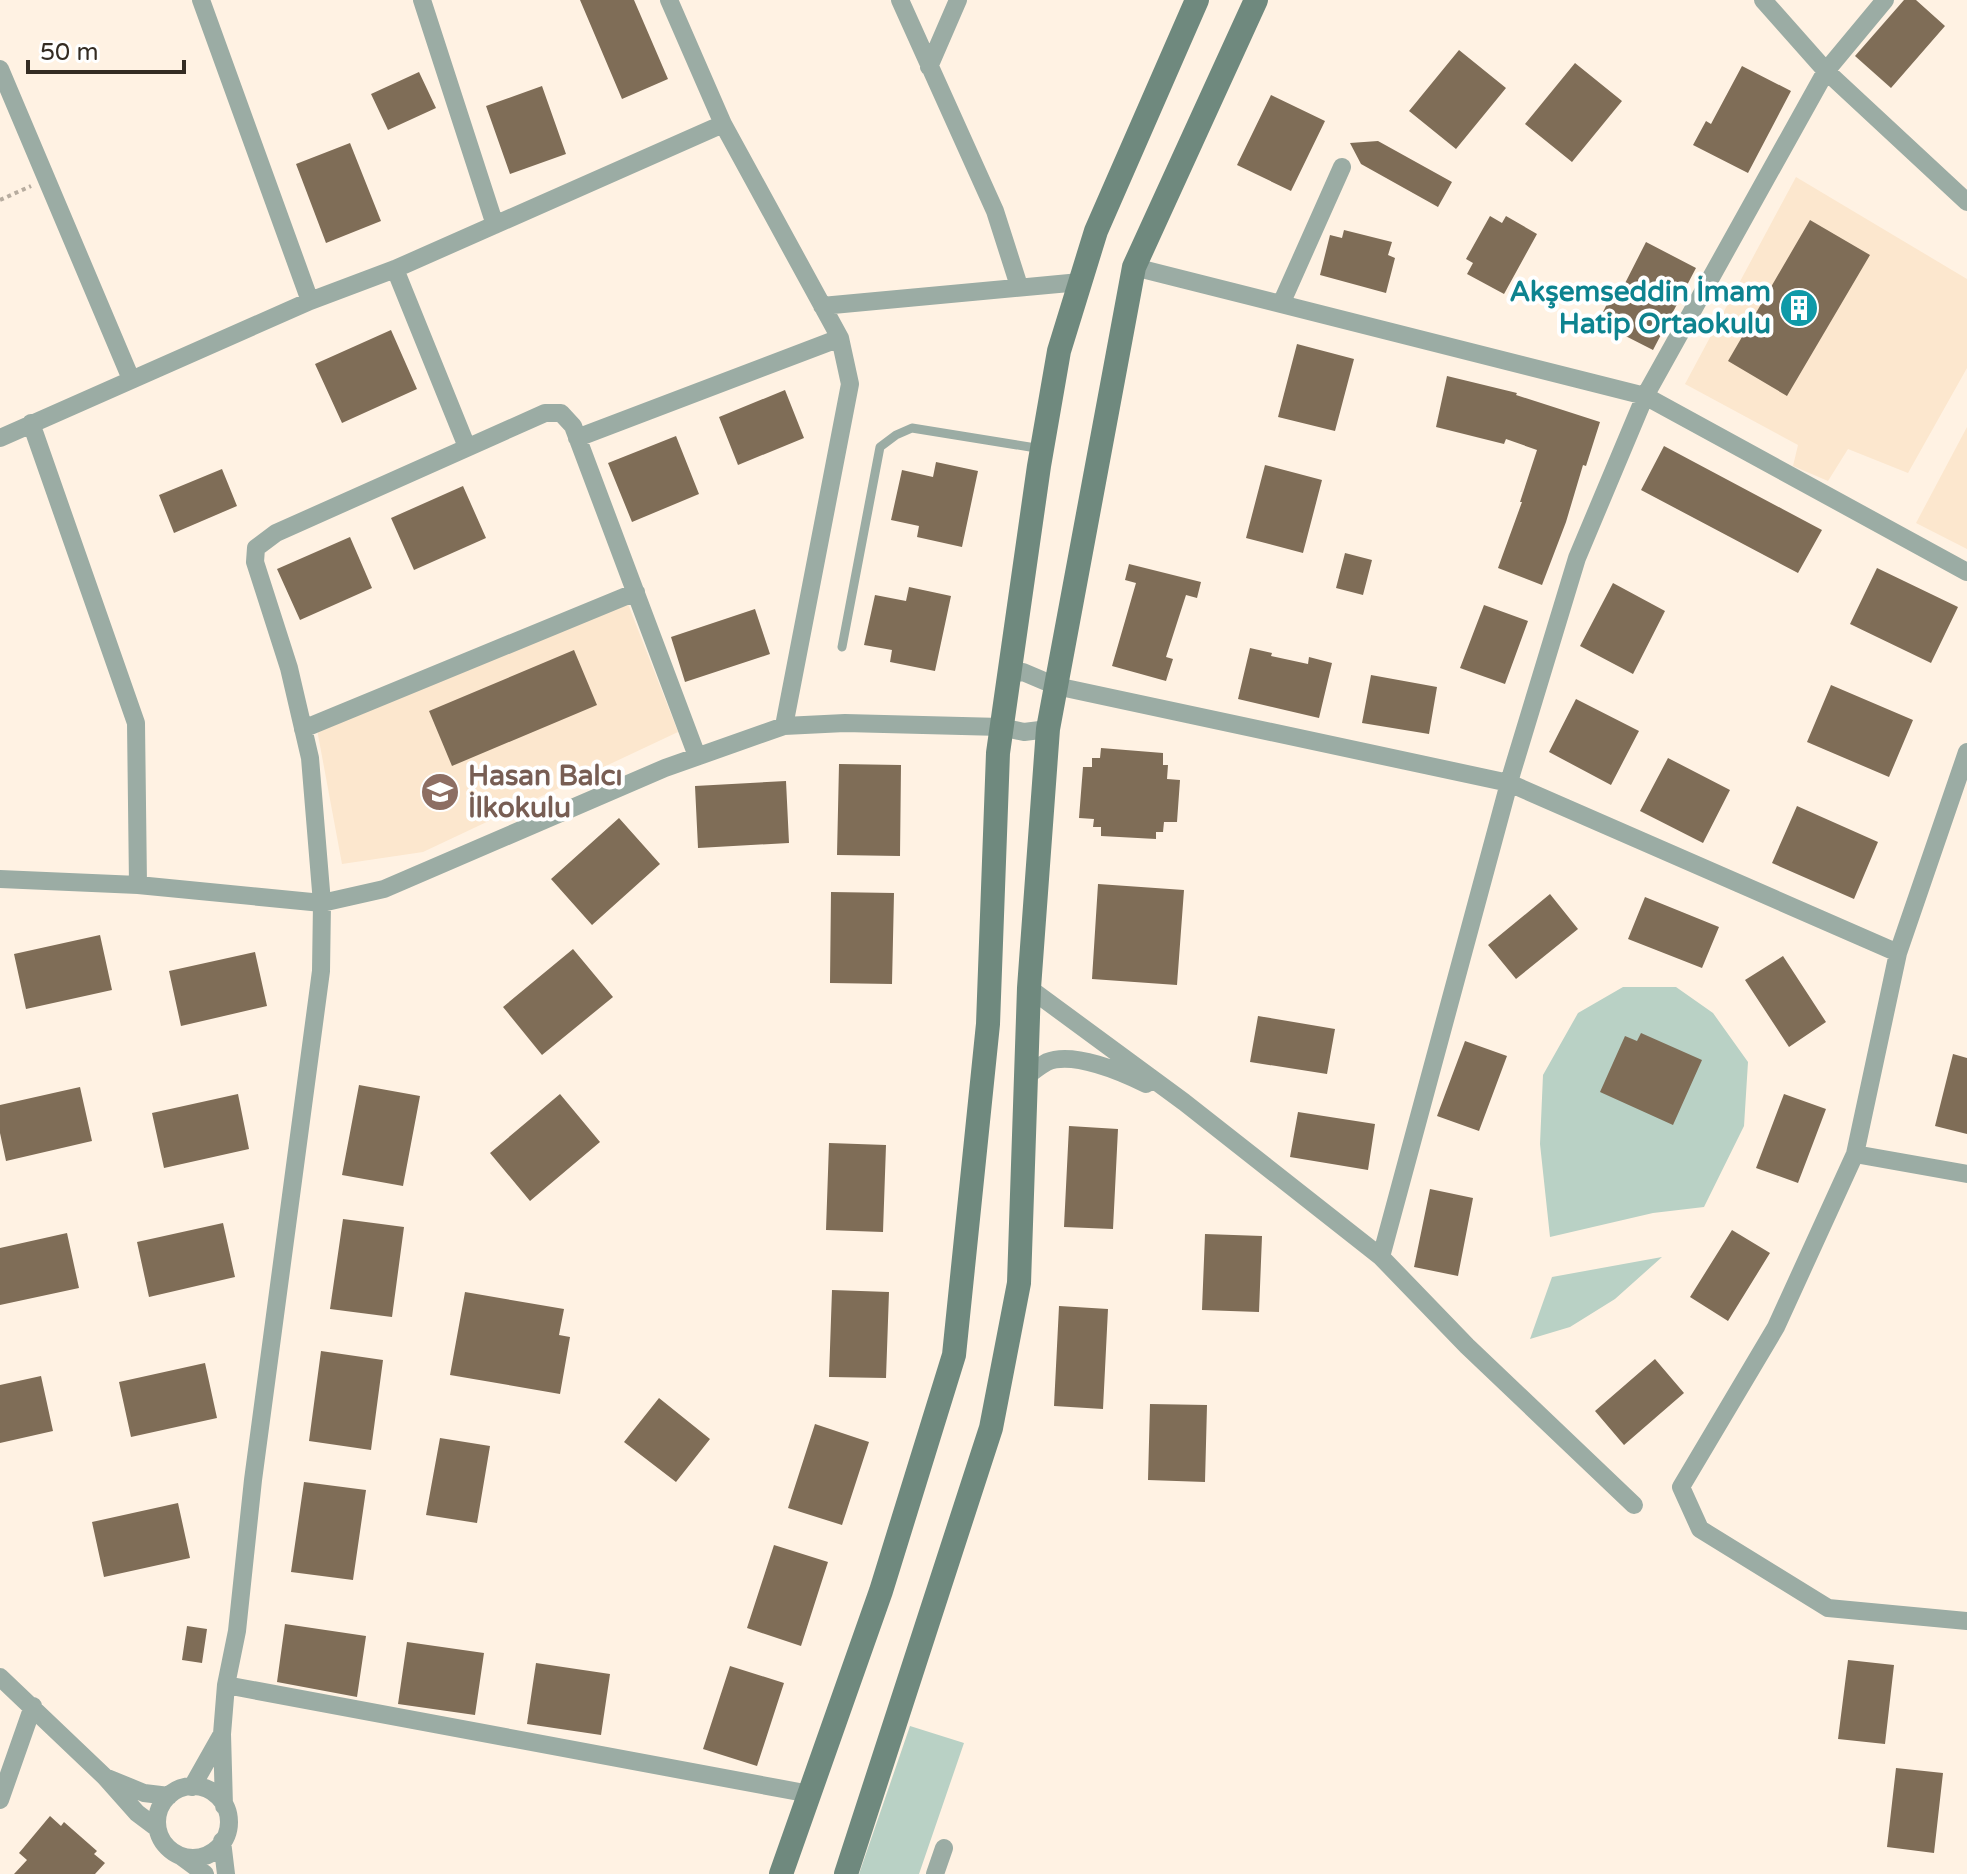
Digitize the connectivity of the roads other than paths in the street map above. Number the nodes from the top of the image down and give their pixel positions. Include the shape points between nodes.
1 (201, 0) edge
2 (422, 0) edge
3 (669, 0) edge
4 (900, 0) edge
5 (958, 0) edge
6 (1197, 0) edge
7 (1256, 0) edge
8 (1763, 0) edge
9 (1885, 0) edge
10 (929, 67) junction
11 (0, 69) edge
12 (1826, 71) junction
13 (723, 124) junction
14 (1342, 167) dead end
15 (1967, 202) edge
16 (495, 225) junction
17 (1134, 267) junction
18 (395, 269) junction
19 (1080, 282) junction
20 (1019, 286) junction
21 (310, 301) junction
22 (1281, 304) junction
23 (822, 306) junction
24 (840, 338) junction
25 (131, 379) junction
26 (1645, 396) junction
27 (31, 423) junction
28 (0, 438) edge
29 (577, 438) junction
30 (467, 447) junction
31 (1042, 449) junction
32 (1967, 572) edge
33 (636, 592) junction
34 (842, 647) dead end
35 (1009, 674) junction
36 (1056, 686) junction
37 (784, 726) junction
38 (1001, 727) junction
39 (303, 729) junction
40 (1048, 729) junction
41 (1967, 752) edge
42 (697, 756) junction
43 (1509, 783) junction
44 (0, 879) edge
45 (138, 885) junction
46 (322, 903) junction
47 (1898, 953) junction
48 (1029, 988) junction
49 (1026, 1077) junction
50 (1184, 1102) junction
51 (1855, 1154) junction
52 (1967, 1174) edge
53 (1381, 1257) junction
54 (1634, 1505) dead end
55 (1967, 1621) edge
56 (0, 1677) edge
57 (226, 1685) junction
58 (33, 1706) junction
59 (222, 1734) junction
60 (105, 1777) junction
61 (192, 1787) junction
62 (810, 1794) junction
63 (169, 1796) junction
64 (0, 1800) edge
65 (224, 1806) junction
66 (157, 1828) junction
67 (222, 1841) junction
68 (944, 1848) dead end
69 (182, 1857) junction
70 (205, 1874) edge
71 (226, 1874) edge
72 (781, 1874) edge
73 (846, 1874) edge
74 (935, 1874) edge

1 - 21 street
2 - 16 street
3 - 13 street
4 - 10 street
5 - 10 street
6 - 19 main road via 1096,231
7 - 17 main road
8 - 12 street
9 - 12 street
10 - 20 street via 995,211
11 - 25 street
12 - 15 street
12 - 26 street
13 - 16 street
13 - 23 street
14 - 22 street
16 - 18 street
17 - 22 street
17 - 36 main road
18 - 21 street
18 - 30 street
19 - 20 street
19 - 31 main road via 1059,351
20 - 23 street
21 - 25 street
22 - 26 street
23 - 24 street
24 - 29 street
24 - 37 street via 850,384
25 - 27 street
26 - 32 street
26 - 43 street via 1577,558
27 - 28 street
27 - 45 street via 136,723
29 - 30 street via 561,413 545,413
29 - 33 street
30 - 39 street via 276,533 256,548 255,562
31 - 34 lane via 912,428 880,447
31 - 35 main road
33 - 39 street
33 - 42 street
35 - 36 street via 1023,672
35 - 38 main road
36 - 40 main road
36 - 43 street
37 - 38 street
37 - 42 street
38 - 40 street via 1024,732
38 - 62 main road via 988,1024 954,1355 881,1591
39 - 46 street
40 - 48 main road
41 - 47 street
42 - 46 street via 384,889
43 - 47 street
43 - 53 street
44 - 45 street
45 - 46 street
46 - 57 street via 321,971
47 - 51 street
48 - 49 main road
48 - 50 street
49 - 50 street via 1049,1061 1079,1060 1126,1074
49 - 73 main road via 1019,1283 991,1428
50 - 53 street
51 - 52 street
51 - 55 street via 1776,1327 1681,1487 1700,1529 1828,1608
53 - 54 street
56 - 58 street
57 - 59 street
57 - 62 street
58 - 60 street
58 - 64 street
59 - 61 street
59 - 65 street
60 - 63 street via 144,1793
60 - 66 street
61 - 63 street
61 - 65 street via 210,1790
62 - 72 main road
63 - 66 street via 157,1815
65 - 67 street via 229,1823
66 - 69 street via 170,1851
67 - 69 street via 208,1855
67 - 71 street
68 - 74 street
69 - 70 street

